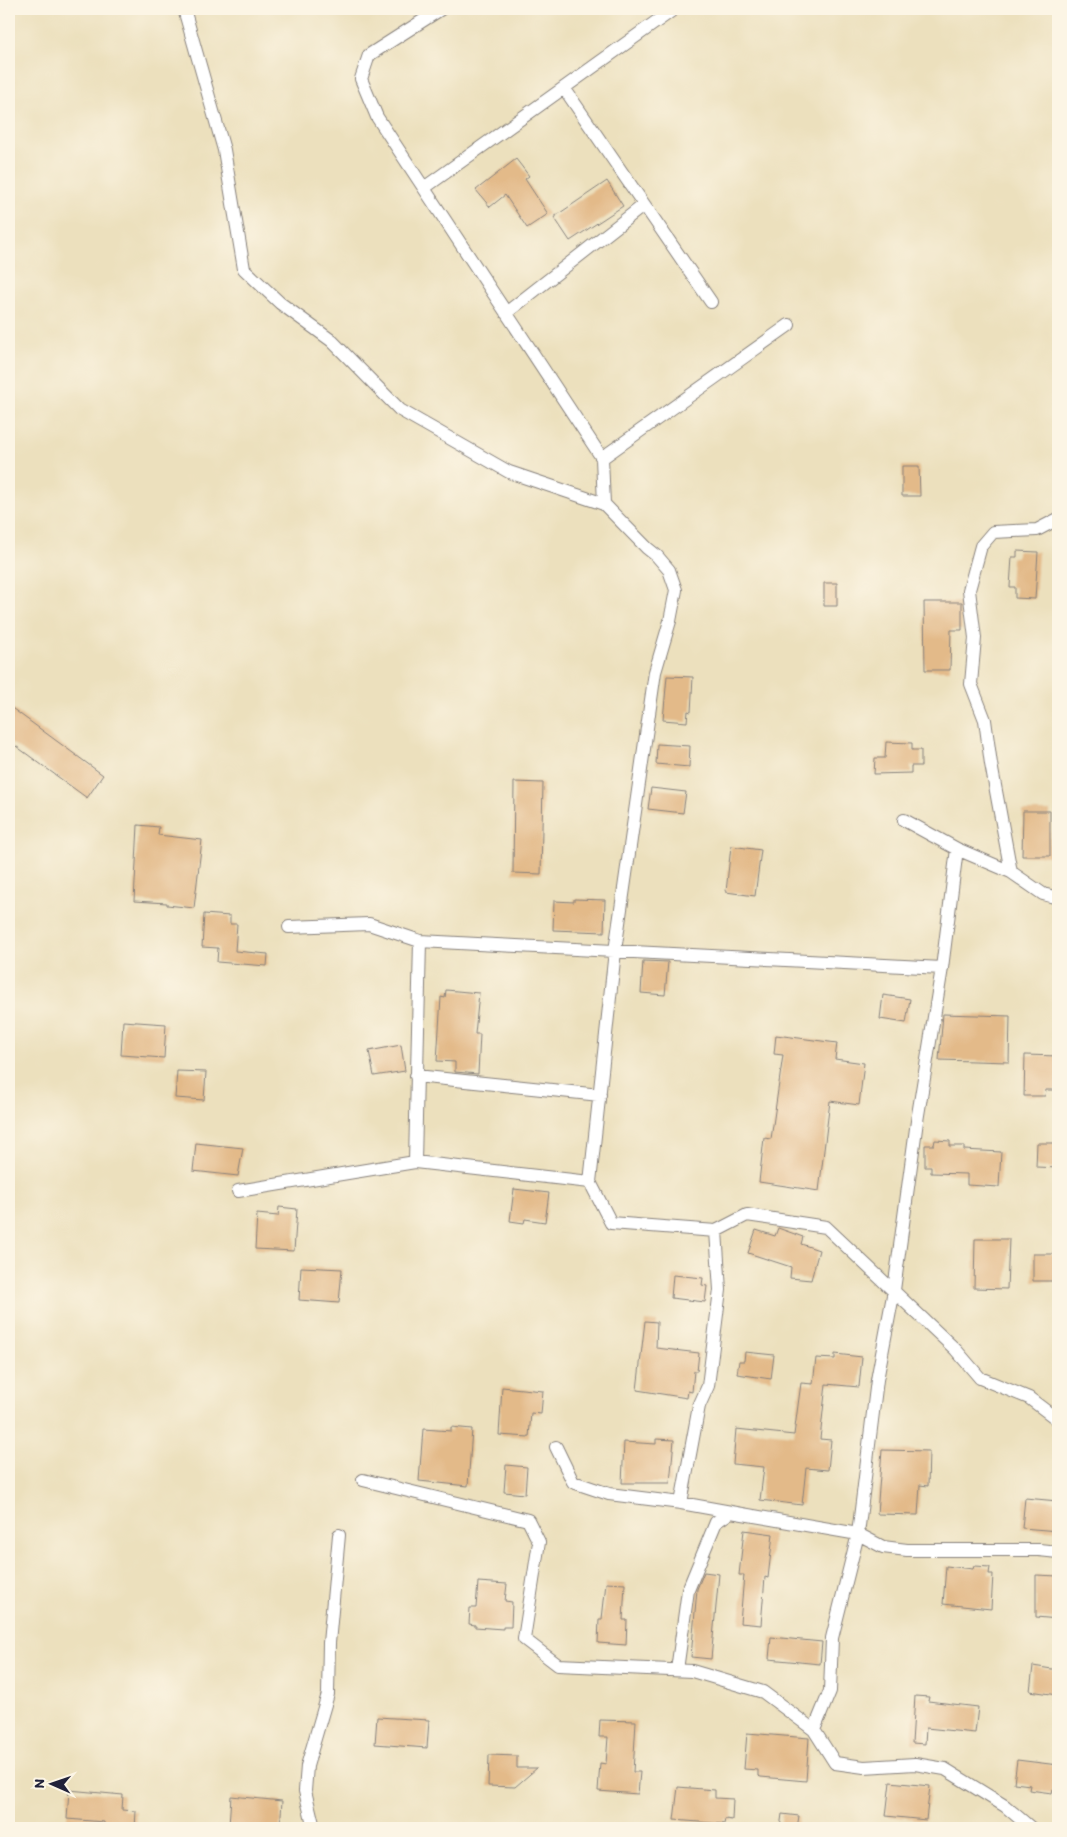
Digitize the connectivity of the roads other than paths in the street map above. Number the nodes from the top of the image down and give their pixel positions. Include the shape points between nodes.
1 (184, 9) edge
2 (441, 9) edge
3 (674, 9) edge
4 (564, 88) junction
5 (424, 188) junction
6 (644, 204) junction
7 (711, 302) dead end
8 (506, 313) junction
9 (789, 325) dead end
10 (602, 458) junction
11 (604, 504) junction
12 (1058, 519) edge
13 (904, 820) dead end
14 (957, 849) junction
15 (1011, 872) junction
16 (1058, 898) edge
17 (289, 927) dead end
18 (420, 941) junction
19 (616, 951) junction
20 (942, 968) junction
21 (416, 1076) junction
22 (600, 1095) junction
23 (415, 1162) junction
24 (590, 1182) junction
25 (238, 1191) dead end
26 (716, 1231) junction
27 (894, 1290) junction
28 (1058, 1420) edge
29 (556, 1447) dead end
30 (363, 1480) dead end
31 (682, 1503) junction
32 (731, 1512) junction
33 (858, 1534) junction
34 (339, 1535) dead end
35 (1058, 1552) edge
36 (677, 1670) junction
37 (814, 1730) junction
38 (314, 1828) edge
39 (1031, 1828) edge

1 - 11 street via 224,150 244,269 280,303 332,341 400,410 509,472
2 - 5 street via 369,55 361,79 377,117
3 - 4 street
4 - 5 street
4 - 6 street
5 - 8 street
6 - 7 street
6 - 8 street
8 - 10 street
9 - 10 street
10 - 11 street
11 - 19 street via 669,570 676,590 655,672
12 - 15 street via 1037,530 993,532 981,546 969,590 974,638 971,684 985,720
13 - 14 street
14 - 15 street
14 - 20 street
15 - 16 street via 1043,894
17 - 18 street via 369,924
18 - 19 street
18 - 21 street
19 - 20 street
19 - 22 street
20 - 27 street
21 - 22 street
21 - 23 street
22 - 24 street
23 - 24 street
23 - 25 street
24 - 26 street via 611,1223
26 - 27 street via 747,1215 826,1227
26 - 31 street via 720,1290 708,1386 698,1406
27 - 28 street via 980,1378 1029,1398
27 - 33 street via 877,1380
29 - 31 street via 573,1482 609,1494
30 - 36 street via 528,1520 539,1542 524,1639 558,1665
31 - 32 street
32 - 33 street
32 - 36 street via 716,1522 688,1590
33 - 35 street via 883,1547 907,1550
33 - 37 street via 832,1638 830,1691
34 - 38 street via 328,1694 307,1766 305,1791
36 - 37 street via 692,1671 763,1692
37 - 39 street via 835,1763 864,1767 915,1764 945,1769 1005,1806

